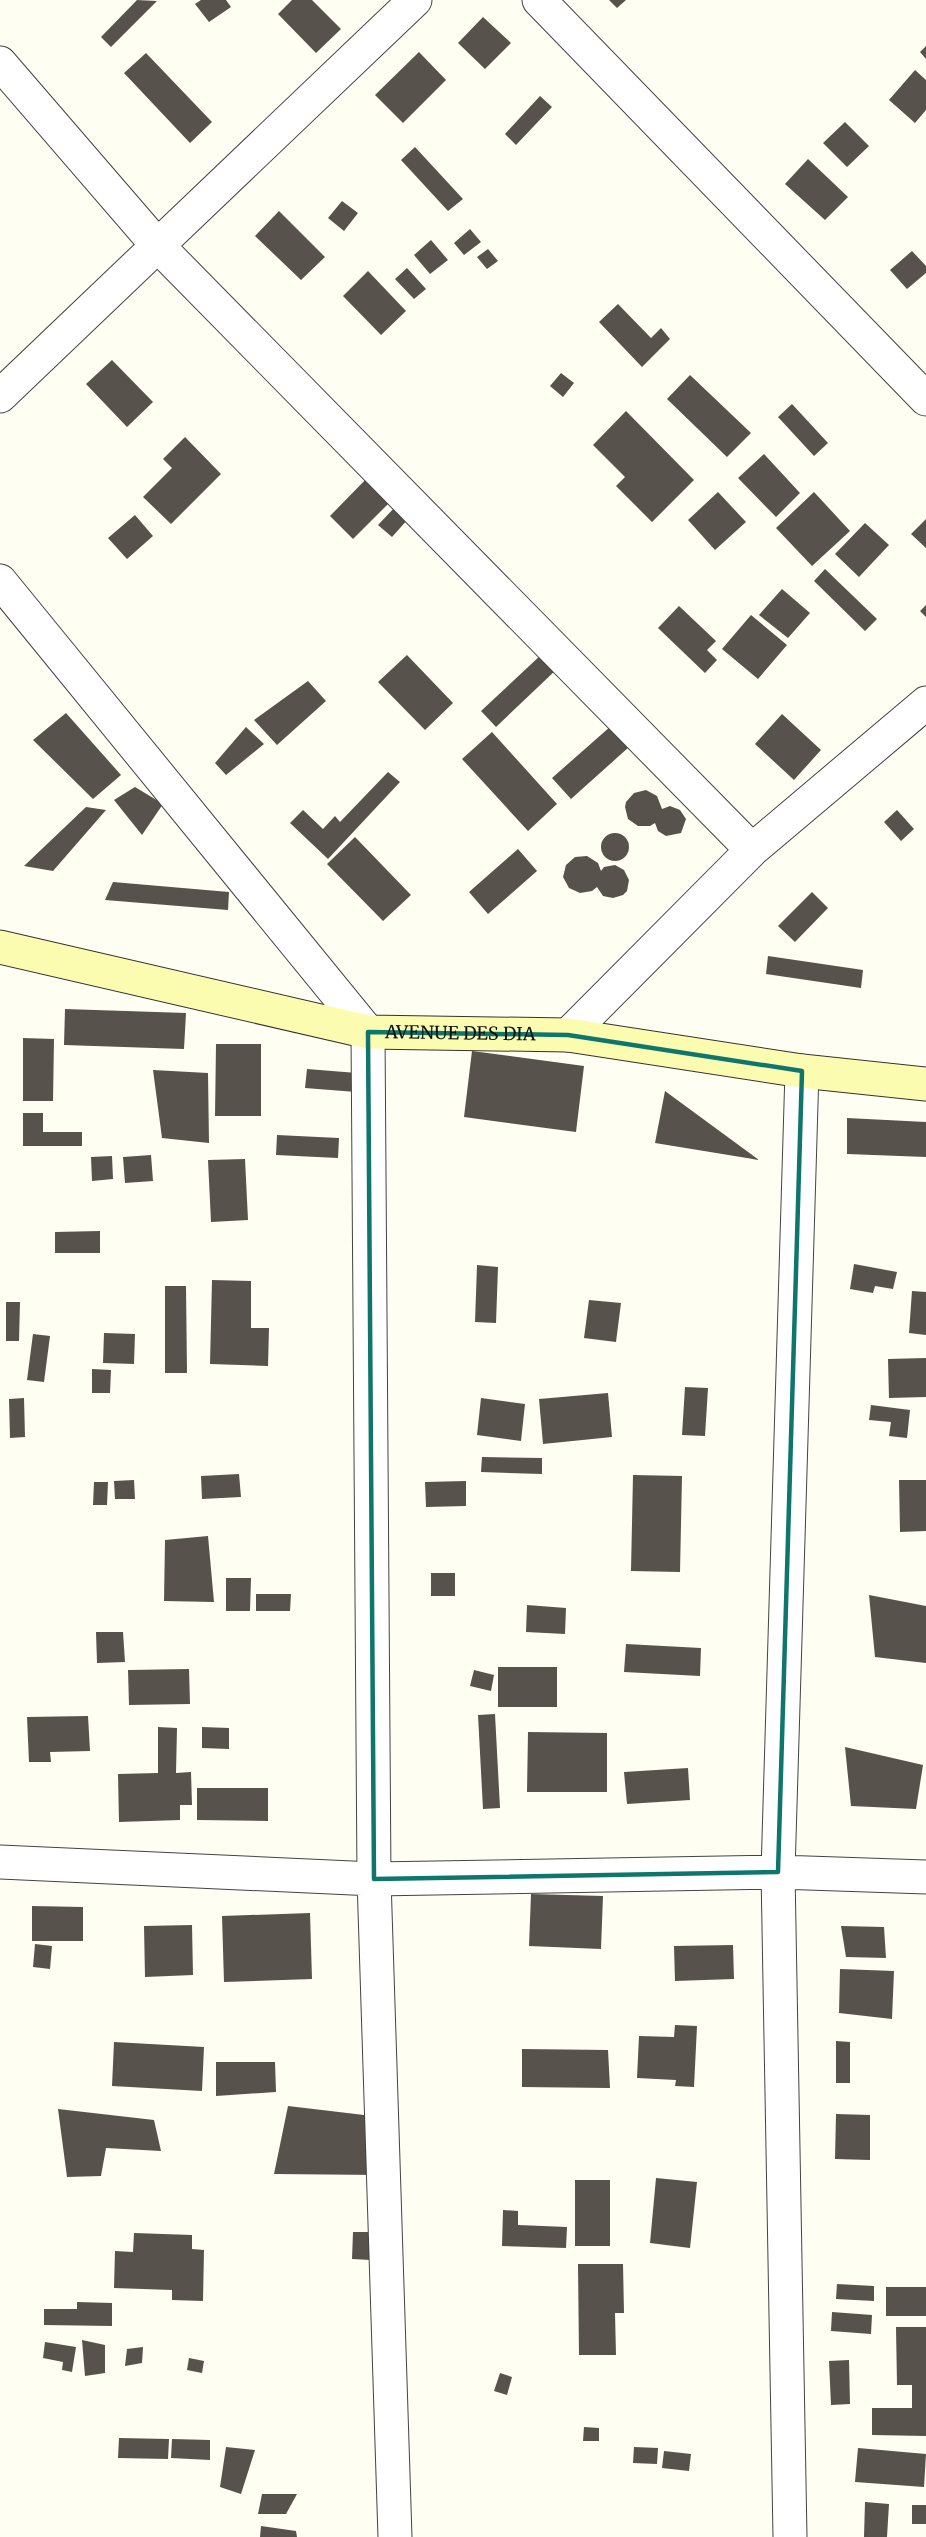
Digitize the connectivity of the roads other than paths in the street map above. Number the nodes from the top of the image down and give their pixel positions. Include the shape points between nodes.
1 (415, 0) edge
2 (539, 0) edge
3 (0, 63) edge
4 (157, 244) junction
5 (0, 396) edge
6 (926, 399) edge
7 (0, 581) edge
8 (926, 703) edge
9 (752, 850) junction
10 (0, 947) edge
11 (368, 1032) junction
12 (568, 1035) junction
13 (802, 1071) junction
14 (926, 1084) edge
15 (0, 1862) edge
16 (778, 1872) junction
17 (926, 1877) edge
18 (374, 1879) junction
19 (395, 2537) edge
20 (789, 2537) edge

1 - 4 street
2 - 6 street
3 - 4 street
4 - 5 street
4 - 9 street
7 - 11 street
8 - 9 street
9 - 12 street
10 - 11 street, AVENUE DES DIA
11 - 12 street, AVENUE DES DIA
11 - 18 street
12 - 13 street, AVENUE DES DIA
13 - 14 street, AVENUE DES DIA
13 - 16 street
15 - 18 street
16 - 17 street
16 - 18 street
16 - 20 street
18 - 19 street

